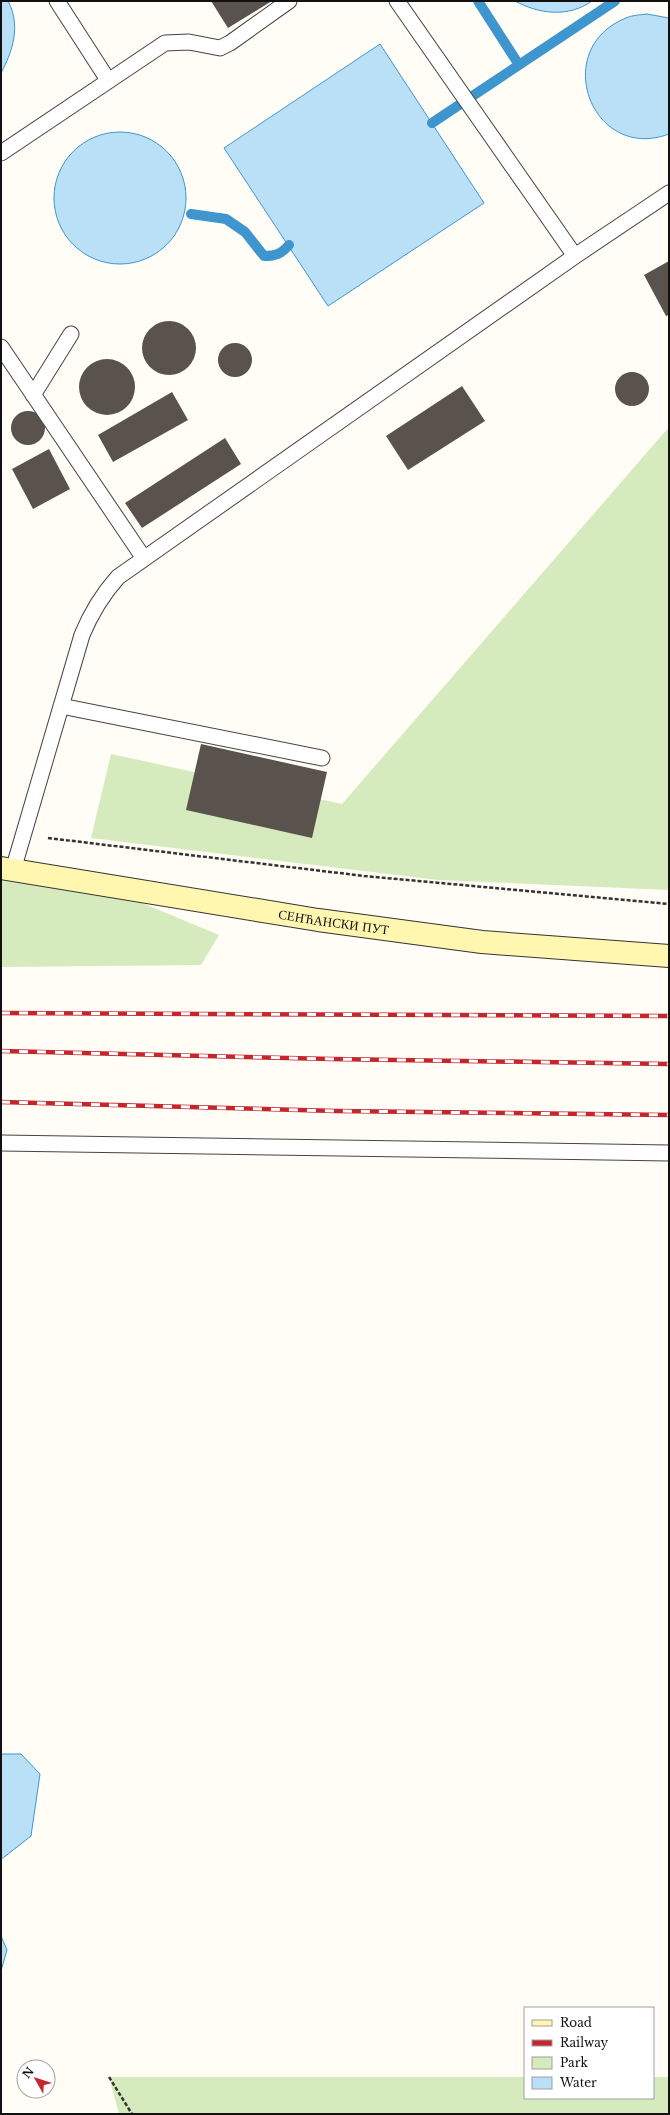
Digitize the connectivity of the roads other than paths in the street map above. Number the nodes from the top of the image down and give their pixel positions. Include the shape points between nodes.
1 (57, 1) edge
2 (289, 1) edge
3 (398, 1) edge
4 (108, 80) junction
5 (1, 153) edge
6 (669, 193) edge
7 (575, 256) junction
8 (71, 334) dead end
9 (1, 347) edge
10 (33, 394) junction
11 (143, 558) junction
12 (61, 706) junction
13 (322, 758) dead end
14 (7, 869) edge
15 (669, 956) edge
16 (1, 1143) edge
17 (669, 1153) edge

1 - 4 lane
2 - 4 lane via 220,48 189,42 165,43
3 - 7 lane
4 - 5 lane
6 - 7 lane
7 - 11 lane
8 - 10 lane
9 - 10 lane
10 - 11 lane
11 - 12 lane via 118,577 102,595 91,614 82,634
12 - 13 lane
12 - 14 lane via 24,835
14 - 15 main road, СЕНЋАНСКИ ПУТ via 318,920 474,941
16 - 17 lane

